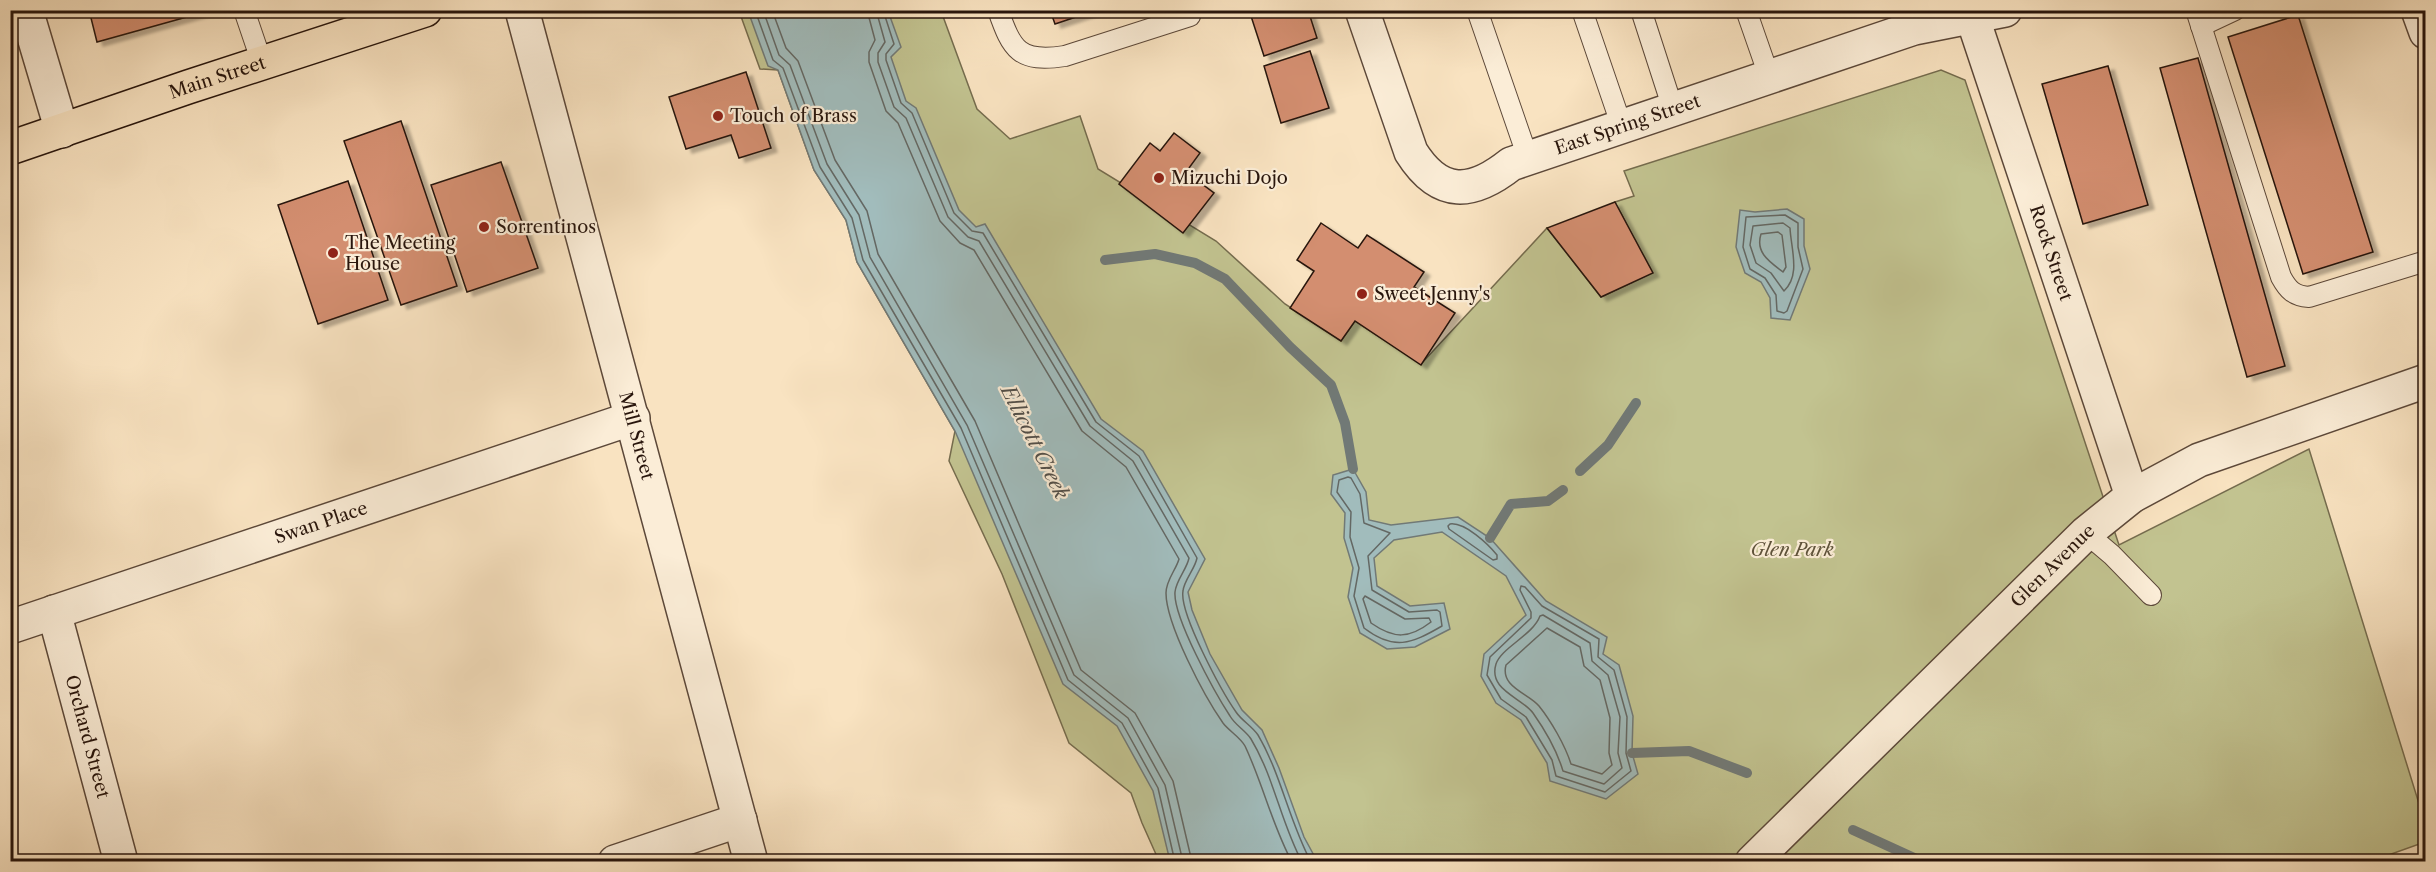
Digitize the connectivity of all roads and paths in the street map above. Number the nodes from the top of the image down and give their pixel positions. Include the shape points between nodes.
1 (26, 10) edge
2 (244, 10) edge
3 (425, 10) edge
4 (522, 10) edge
5 (998, 10) edge
6 (1362, 10) edge
7 (1477, 10) edge
8 (1582, 10) edge
9 (1641, 10) edge
10 (1746, 10) edge
11 (2005, 10) edge
12 (2235, 10) edge
13 (2418, 10) edge
14 (1971, 14) edge
15 (1190, 16) dead end
16 (1155, 18) edge
17 (2199, 18) edge
18 (357, 21) edge
19 (2426, 32) edge
20 (262, 63) junction
21 (1769, 76) junction
22 (1673, 109) junction
23 (1622, 127) junction
24 (62, 131) junction
25 (10, 148) edge
26 (1520, 161) junction
27 (2426, 261) edge
28 (2426, 381) edge
29 (633, 418) junction
30 (2132, 496) junction
31 (2086, 533) junction
32 (2151, 595) dead end
33 (54, 612) junction
34 (10, 627) edge
35 (740, 820) junction
36 (121, 861) edge
37 (615, 861) edge
38 (751, 861) edge
39 (1752, 861) edge

1 - 24 street
2 - 20 lane
3 - 18 main road, Main Street
4 - 29 street, Mill Street
5 - 16 lane via 1016,48 1044,59 1065,56
6 - 26 street, East Spring Street via 1422,171 1434,180 1458,187 1492,179
7 - 26 lane
8 - 23 lane
9 - 22 lane
10 - 21 lane
11 - 14 street, East Spring Street
12 - 17 lane
13 - 19 street
14 - 21 street, East Spring Street via 1914,28
14 - 30 street, Rock Street
15 - 16 lane
17 - 27 lane via 2287,289 2299,297 2309,297
18 - 20 main road, Main Street
20 - 24 main road, Main Street
21 - 22 street, East Spring Street
22 - 23 street, East Spring Street
23 - 26 street, East Spring Street
24 - 25 main road, Main Street
28 - 30 street, Glen Avenue via 2199,460
29 - 33 street, Swan Place
29 - 35 street, Mill Street
30 - 31 street, Glen Avenue
31 - 32 lane
31 - 39 street, Glen Avenue
33 - 34 street, Swan Place
33 - 36 street, Orchard Street
35 - 37 street
35 - 38 street, Mill Street

